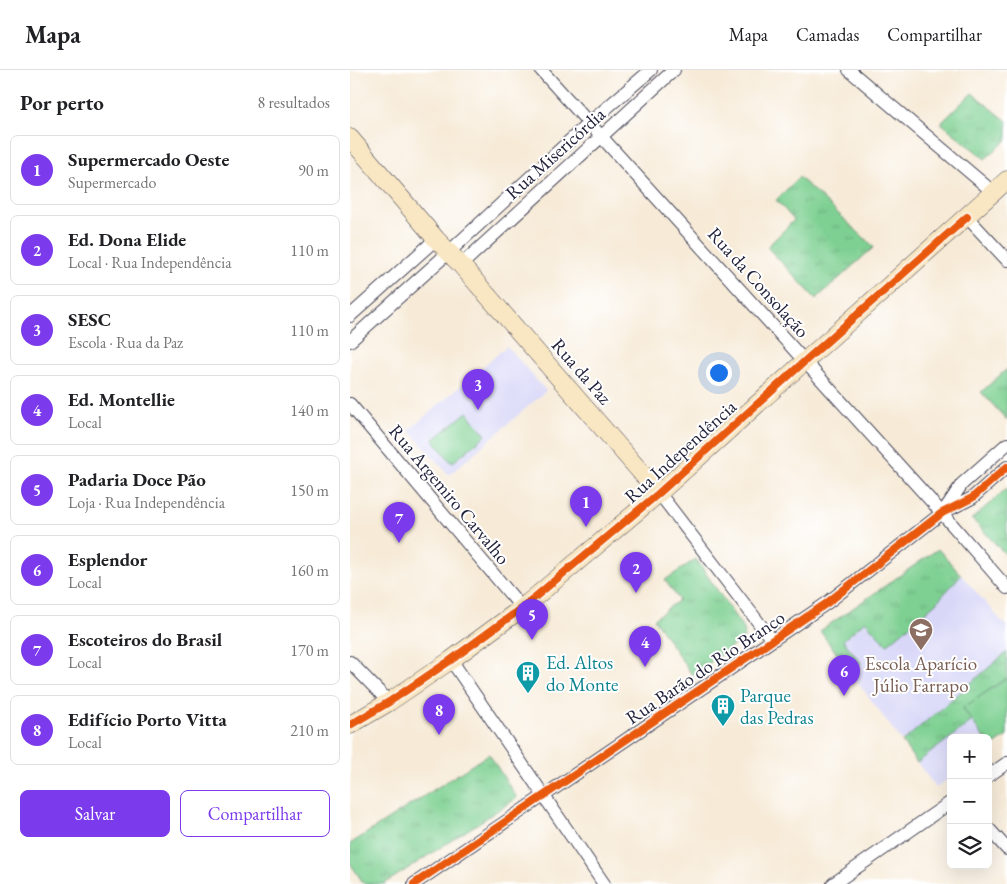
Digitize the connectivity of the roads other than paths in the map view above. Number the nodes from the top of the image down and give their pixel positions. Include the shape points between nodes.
1 (541, 70) edge
2 (650, 70) edge
3 (674, 70) edge
4 (849, 70) edge
5 (589, 123) junction
6 (601, 136) junction
7 (350, 138) edge
8 (1007, 180) edge
9 (515, 191) junction
10 (993, 192) junction
11 (527, 204) junction
12 (966, 216) junction
13 (436, 239) junction
14 (455, 258) junction
15 (1007, 260) edge
16 (370, 298) junction
17 (383, 312) junction
18 (350, 316) edge
19 (350, 341) edge
20 (805, 361) junction
21 (350, 404) edge
22 (1007, 444) edge
23 (1007, 468) edge
24 (659, 493) junction
25 (942, 513) junction
26 (1007, 588) edge
27 (522, 608) junction
28 (772, 640) junction
29 (451, 660) junction
30 (350, 662) edge
31 (389, 702) junction
32 (350, 725) edge
33 (1007, 763) edge
34 (992, 773) edge
35 (543, 796) junction
36 (947, 805) edge
37 (992, 832) edge
38 (1007, 849) edge
39 (414, 884) edge
40 (604, 884) edge
41 (834, 884) edge

1 - 5 street, Rua da Consolação
2 - 5 street, Rua Misericórdia
3 - 6 street, Rua Misericórdia
4 - 10 street
5 - 6 street, Rua da Consolação
5 - 9 street, Rua Misericórdia
6 - 11 street, Rua Misericórdia
6 - 20 street, Rua da Consolação
7 - 13 street, Rua da Paz
8 - 10 street, Rua Independência
9 - 11 street
9 - 14 street, Rua Misericórdia
10 - 12 street, Rua Independência
11 - 14 street, Rua Misericórdia
12 - 15 street
12 - 20 street, Rua Independência
13 - 14 street, Rua da Paz
13 - 16 street
14 - 17 street
14 - 24 street, Rua da Paz
16 - 17 street
16 - 18 street
17 - 19 street
20 - 24 street, Rua Independência
20 - 25 street, Rua da Consolação
21 - 27 street, Rua Argemiro Carvalho
22 - 25 street, Rua Barão do Rio Branco via 962,484
23 - 25 street, Rua Barão do Rio Branco via 972,498
24 - 27 street, Rua Independência
24 - 28 street, Rua da Paz
25 - 26 street, Rua da Consolação
25 - 28 street, Rua Barão do Rio Branco via 827,603
27 - 29 street, Rua Independência
28 - 35 street, Rua Barão do Rio Branco
29 - 31 street, Rua Independência
29 - 35 street
30 - 31 street
31 - 32 street, Rua Independência
33 - 34 street
35 - 39 street, Rua Barão do Rio Branco
35 - 40 street
36 - 41 street
37 - 38 street

